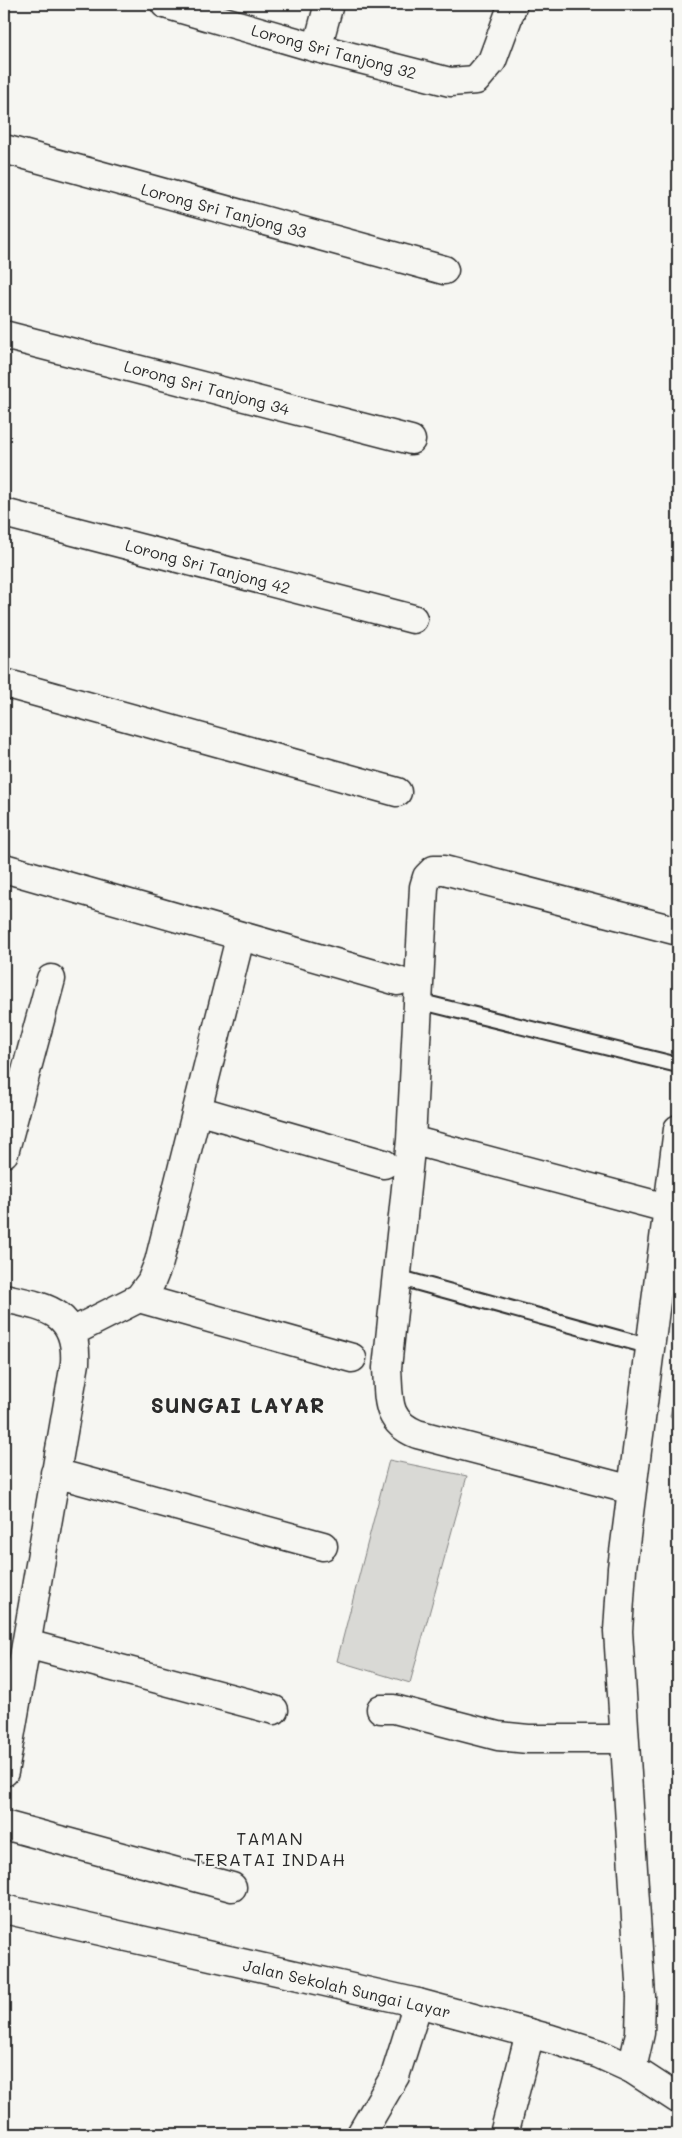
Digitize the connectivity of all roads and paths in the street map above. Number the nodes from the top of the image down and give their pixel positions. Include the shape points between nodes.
1 (165, 4) edge
2 (329, 4) edge
3 (513, 4) edge
4 (317, 48) junction
5 (4, 150) edge
6 (444, 270) dead end
7 (4, 334) edge
8 (411, 440) dead end
9 (4, 513) edge
10 (413, 619) dead end
11 (4, 683) edge
12 (397, 792) dead end
13 (4, 868) edge
14 (678, 931) edge
15 (240, 938) junction
16 (51, 979) dead end
17 (398, 982) dead end
18 (418, 1001) junction
19 (678, 1065) edge
20 (197, 1110) junction
21 (678, 1129) edge
22 (411, 1140) junction
23 (4, 1153) edge
24 (384, 1164) dead end
25 (673, 1210) edge
26 (397, 1277) junction
27 (4, 1298) edge
28 (139, 1298) junction
29 (72, 1332) junction
30 (651, 1346) junction
31 (352, 1358) dead end
32 (55, 1473) junction
33 (632, 1490) junction
34 (323, 1546) dead end
35 (27, 1644) junction
36 (381, 1709) dead end
37 (274, 1710) dead end
38 (624, 1739) junction
39 (4, 1772) edge
40 (4, 1825) edge
41 (232, 1887) dead end
42 (4, 1909) edge
43 (418, 2003) junction
44 (530, 2033) junction
45 (632, 2069) junction
46 (678, 2099) edge
47 (361, 2134) edge
48 (504, 2134) edge

1 - 4 street, Lorong Sri Tanjong 32
2 - 4 street
3 - 4 street, Lorong Sri Tanjong 32 via 492,61 476,80 450,82
5 - 6 street, Lorong Sri Tanjong 33
7 - 8 street, Lorong Sri Tanjong 34
9 - 10 street, Lorong Sri Tanjong 42
11 - 12 street
13 - 15 street
14 - 18 street via 434,870 424,886
15 - 17 street
15 - 20 street
16 - 23 street
18 - 19 lane
18 - 22 street
20 - 24 street
20 - 28 street via 159,1262 151,1282
21 - 25 street
22 - 25 street
22 - 26 street
25 - 30 street
26 - 30 lane
26 - 33 street via 388,1400 393,1417 403,1429
27 - 29 street via 52,1310 64,1319
28 - 29 street
28 - 31 street
29 - 32 street via 76,1346 75,1363
30 - 33 street
32 - 34 street
32 - 35 street
33 - 38 street via 618,1631
35 - 37 street
35 - 39 street
36 - 38 street via 394,1709 508,1737
38 - 45 street via 630,1789 641,1997 640,2033
40 - 41 street
42 - 43 street, Jalan Sekolah Sungai Layar
43 - 44 street, Jalan Sekolah Sungai Layar
43 - 47 street via 395,2076
44 - 45 street, Jalan Sekolah Sungai Layar via 599,2054
44 - 48 street
45 - 46 street, Jalan Sekolah Sungai Layar

